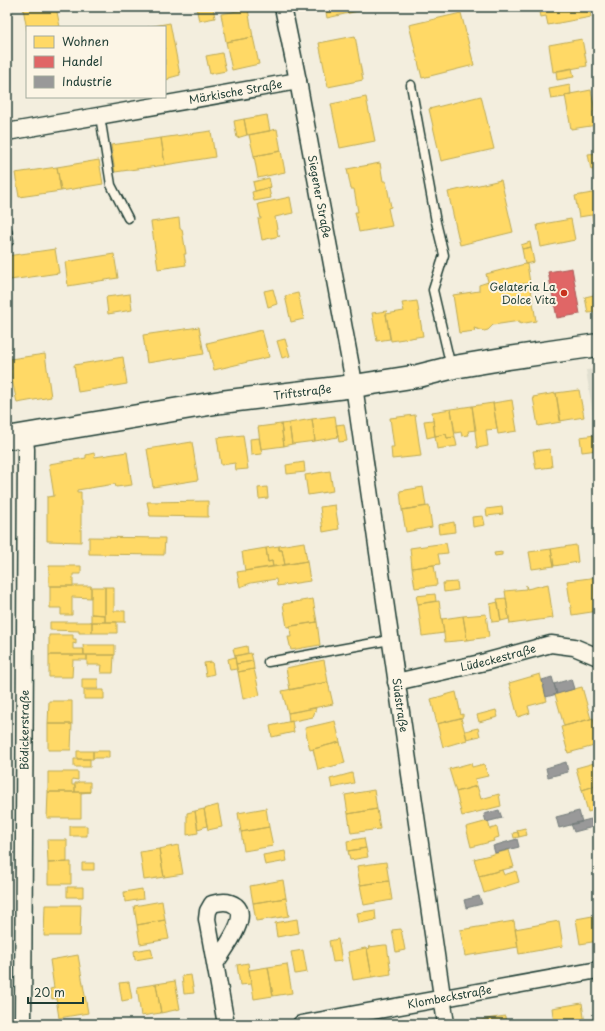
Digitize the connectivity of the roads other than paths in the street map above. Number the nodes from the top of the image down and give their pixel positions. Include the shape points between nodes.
1 (283, 7) edge
2 (298, 81) junction
3 (411, 85) dead end
4 (100, 116) junction
5 (7, 132) edge
6 (128, 218) dead end
7 (7, 230) edge
8 (9, 241) dead end
9 (598, 345) edge
10 (451, 368) junction
11 (354, 386) junction
12 (15, 437) edge
13 (390, 640) junction
14 (598, 657) edge
15 (268, 662) dead end
16 (396, 682) junction
17 (215, 964) dead end
18 (598, 970) edge
19 (442, 999) junction
20 (23, 1024) edge
21 (226, 1024) edge
22 (301, 1024) edge
23 (446, 1024) edge

1 - 2 street, Siegener Straße
2 - 4 street, Märkische Straße
2 - 11 street, Siegener Straße
3 - 10 lane via 444,255 433,290
4 - 5 street, Märkische Straße
4 - 6 lane via 111,185
7 - 8 lane
9 - 10 street, Triftstraße
10 - 11 street, Triftstraße
11 - 12 street, Triftstraße via 221,402
11 - 13 street, Südstraße
12 - 20 street, Bödickerstraße via 26,449
13 - 15 lane
13 - 16 street, Südstraße
14 - 16 street, Lüdeckestraße via 574,647 551,644
16 - 19 street, Südstraße
17 - 21 street
18 - 19 street, Klombeckstraße
19 - 22 street, Klombeckstraße
19 - 23 street, Südstraße

